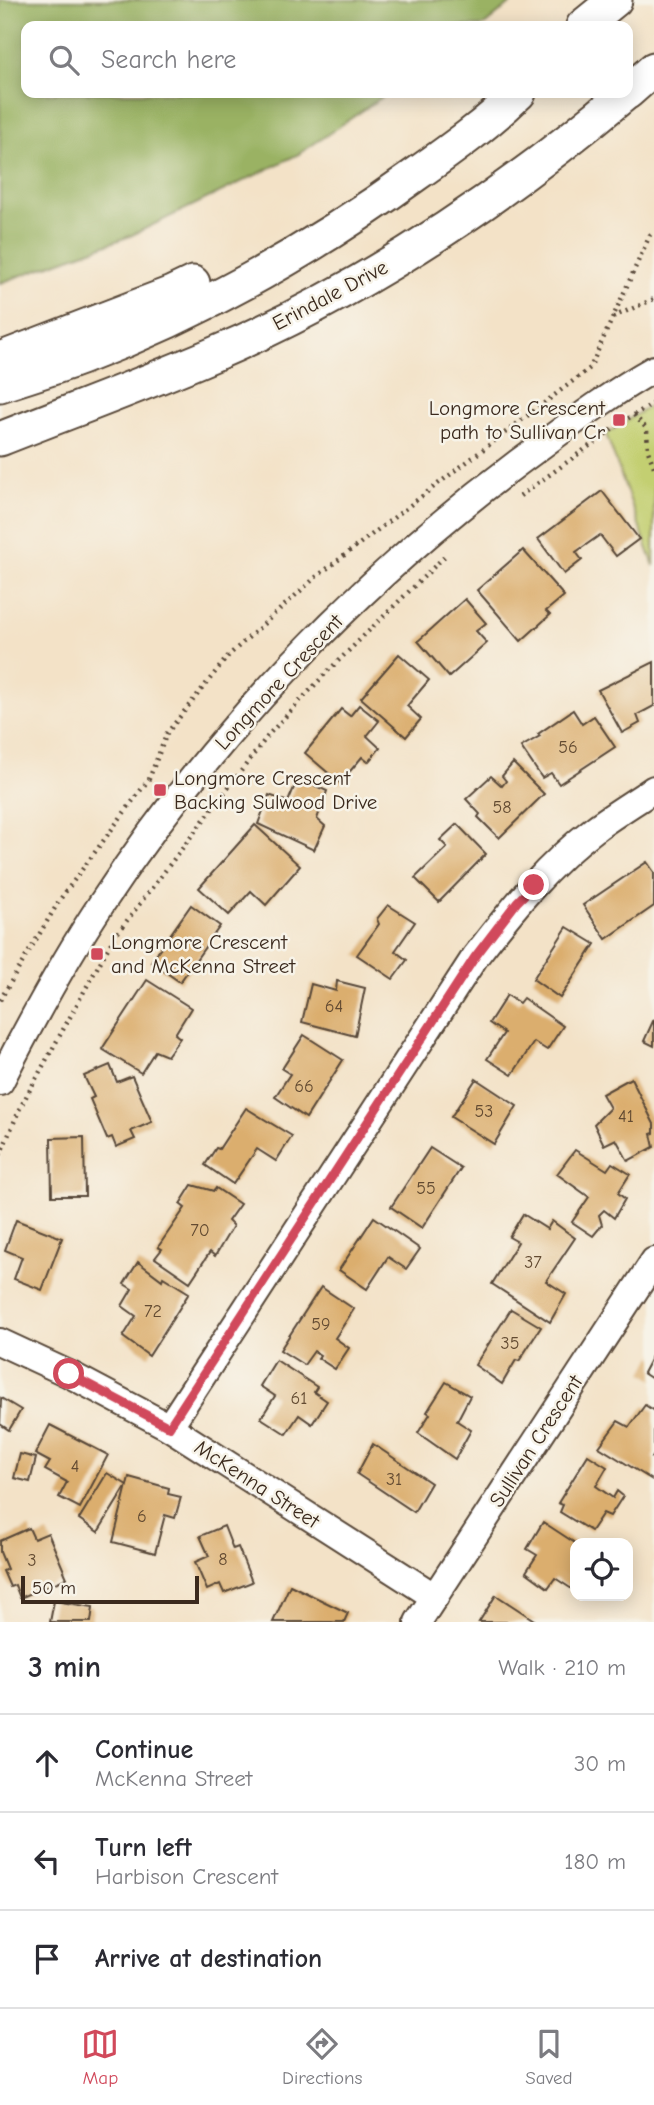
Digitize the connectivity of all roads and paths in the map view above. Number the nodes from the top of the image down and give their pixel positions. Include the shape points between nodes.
1 (615, 0) edge
2 (589, 21) edge
3 (594, 21) edge
4 (654, 69) edge
5 (633, 87) edge
6 (497, 98) edge
7 (515, 98) edge
8 (620, 98) edge
9 (654, 299) edge
10 (613, 317) dead end
11 (0, 359) edge
12 (654, 369) edge
13 (0, 385) edge
14 (614, 394) junction
15 (654, 403) edge
16 (634, 415) junction
17 (0, 439) edge
18 (654, 467) edge
19 (518, 497) dead end
20 (450, 552) dead end
21 (654, 789) edge
22 (0, 1082) edge
23 (0, 1155) edge
24 (654, 1261) edge
25 (0, 1342) edge
26 (169, 1427) junction
27 (435, 1597) junction
28 (418, 1622) edge

1 - 2 main road
1 - 3 main road
4 - 5 main road, Erindale Drive
6 - 11 main road via 372,185 261,250 172,293
7 - 13 main road via 382,199 274,266 81,357
8 - 17 main road, Erindale Drive via 512,184 352,285 213,355
9 - 10 path
12 - 14 street, Longmore Crescent
14 - 16 path
14 - 22 street, Longmore Crescent via 480,491 384,573 295,661 212,754 102,902 39,1005
15 - 16 path
16 - 18 path via 647,429
16 - 19 path
20 - 23 path via 270,733 113,939 21,1106
21 - 26 street via 568,851 517,902 475,957
24 - 27 street, Sullivan Crescent
25 - 26 street, McKenna Street
26 - 27 street, McKenna Street
27 - 28 street, Sullivan Crescent

